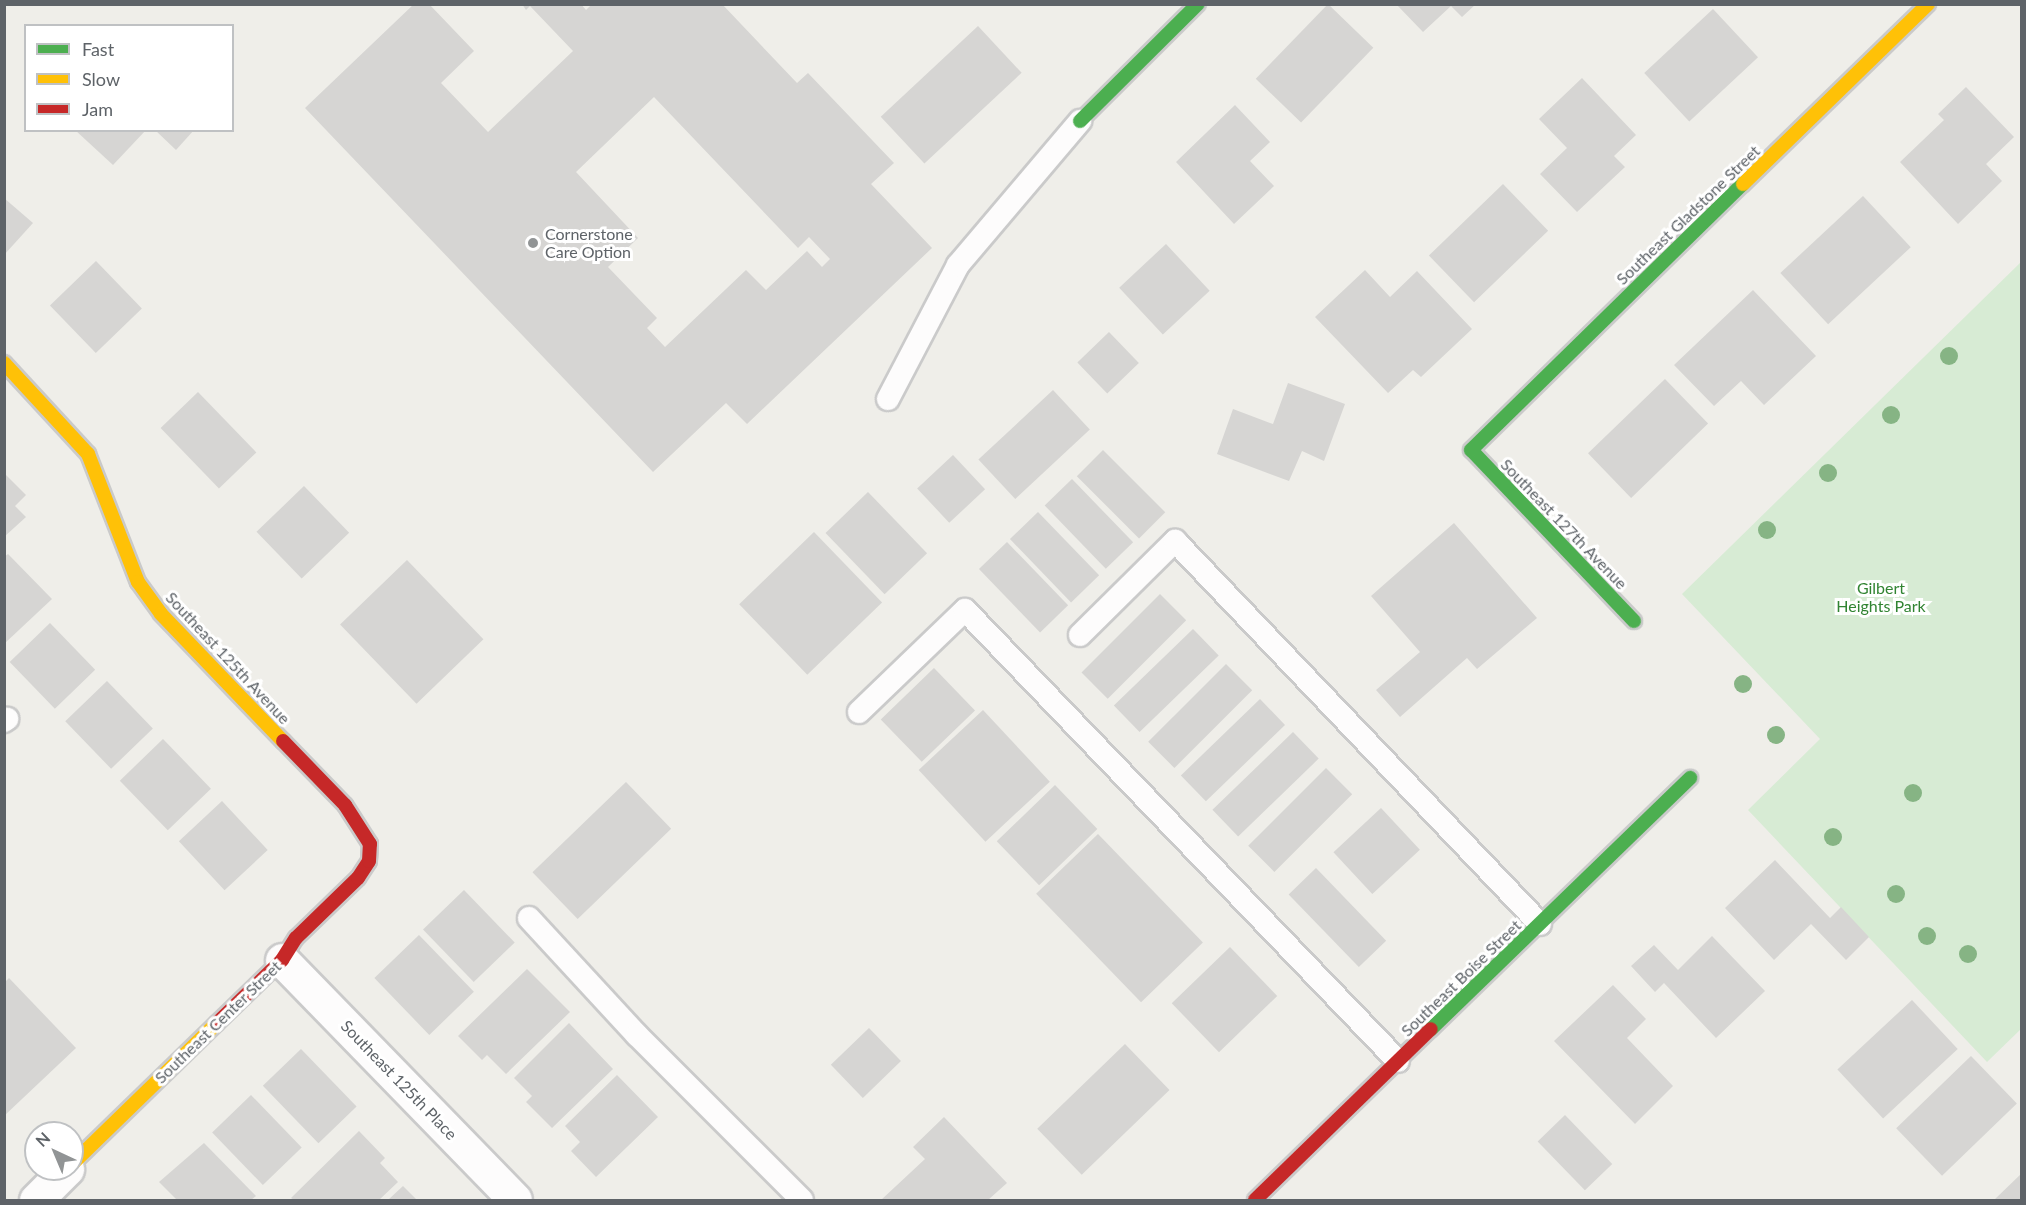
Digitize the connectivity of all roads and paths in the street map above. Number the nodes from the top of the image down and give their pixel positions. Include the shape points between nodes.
1 (1198, 4) edge
2 (1928, 4) edge
3 (1080, 121) joint
4 (4, 363) edge
5 (888, 399) dead end
6 (1471, 450) joint
7 (1634, 621) dead end
8 (1080, 635) dead end
9 (859, 712) dead end
10 (1690, 778) dead end
11 (370, 844) joint
12 (530, 918) dead end
13 (1540, 924) junction
14 (282, 960) junction
15 (1398, 1061) junction
16 (84, 1152) edge
17 (55, 1181) edge
18 (36, 1200) edge
19 (515, 1200) edge
20 (802, 1200) edge
21 (1255, 1200) edge

1 - 3 street
2 - 6 street, Southeast Gladstone Street
3 - 5 lane via 958,265
4 - 11 street, Southeast 125th Avenue via 88,454 138,582 161,614 345,805
6 - 7 street, Southeast 127th Avenue
8 - 13 lane via 1175,541
9 - 15 lane via 965,610
10 - 13 street, Southeast Boise Street
11 - 14 street, Southeast Center Street via 369,861 358,878 296,938
12 - 20 lane via 637,1035
13 - 15 street, Southeast Boise Street
14 - 16 street, Southeast Center Street
14 - 19 street, Southeast 125th Place
15 - 21 street, Southeast Boise Street
17 - 18 street

